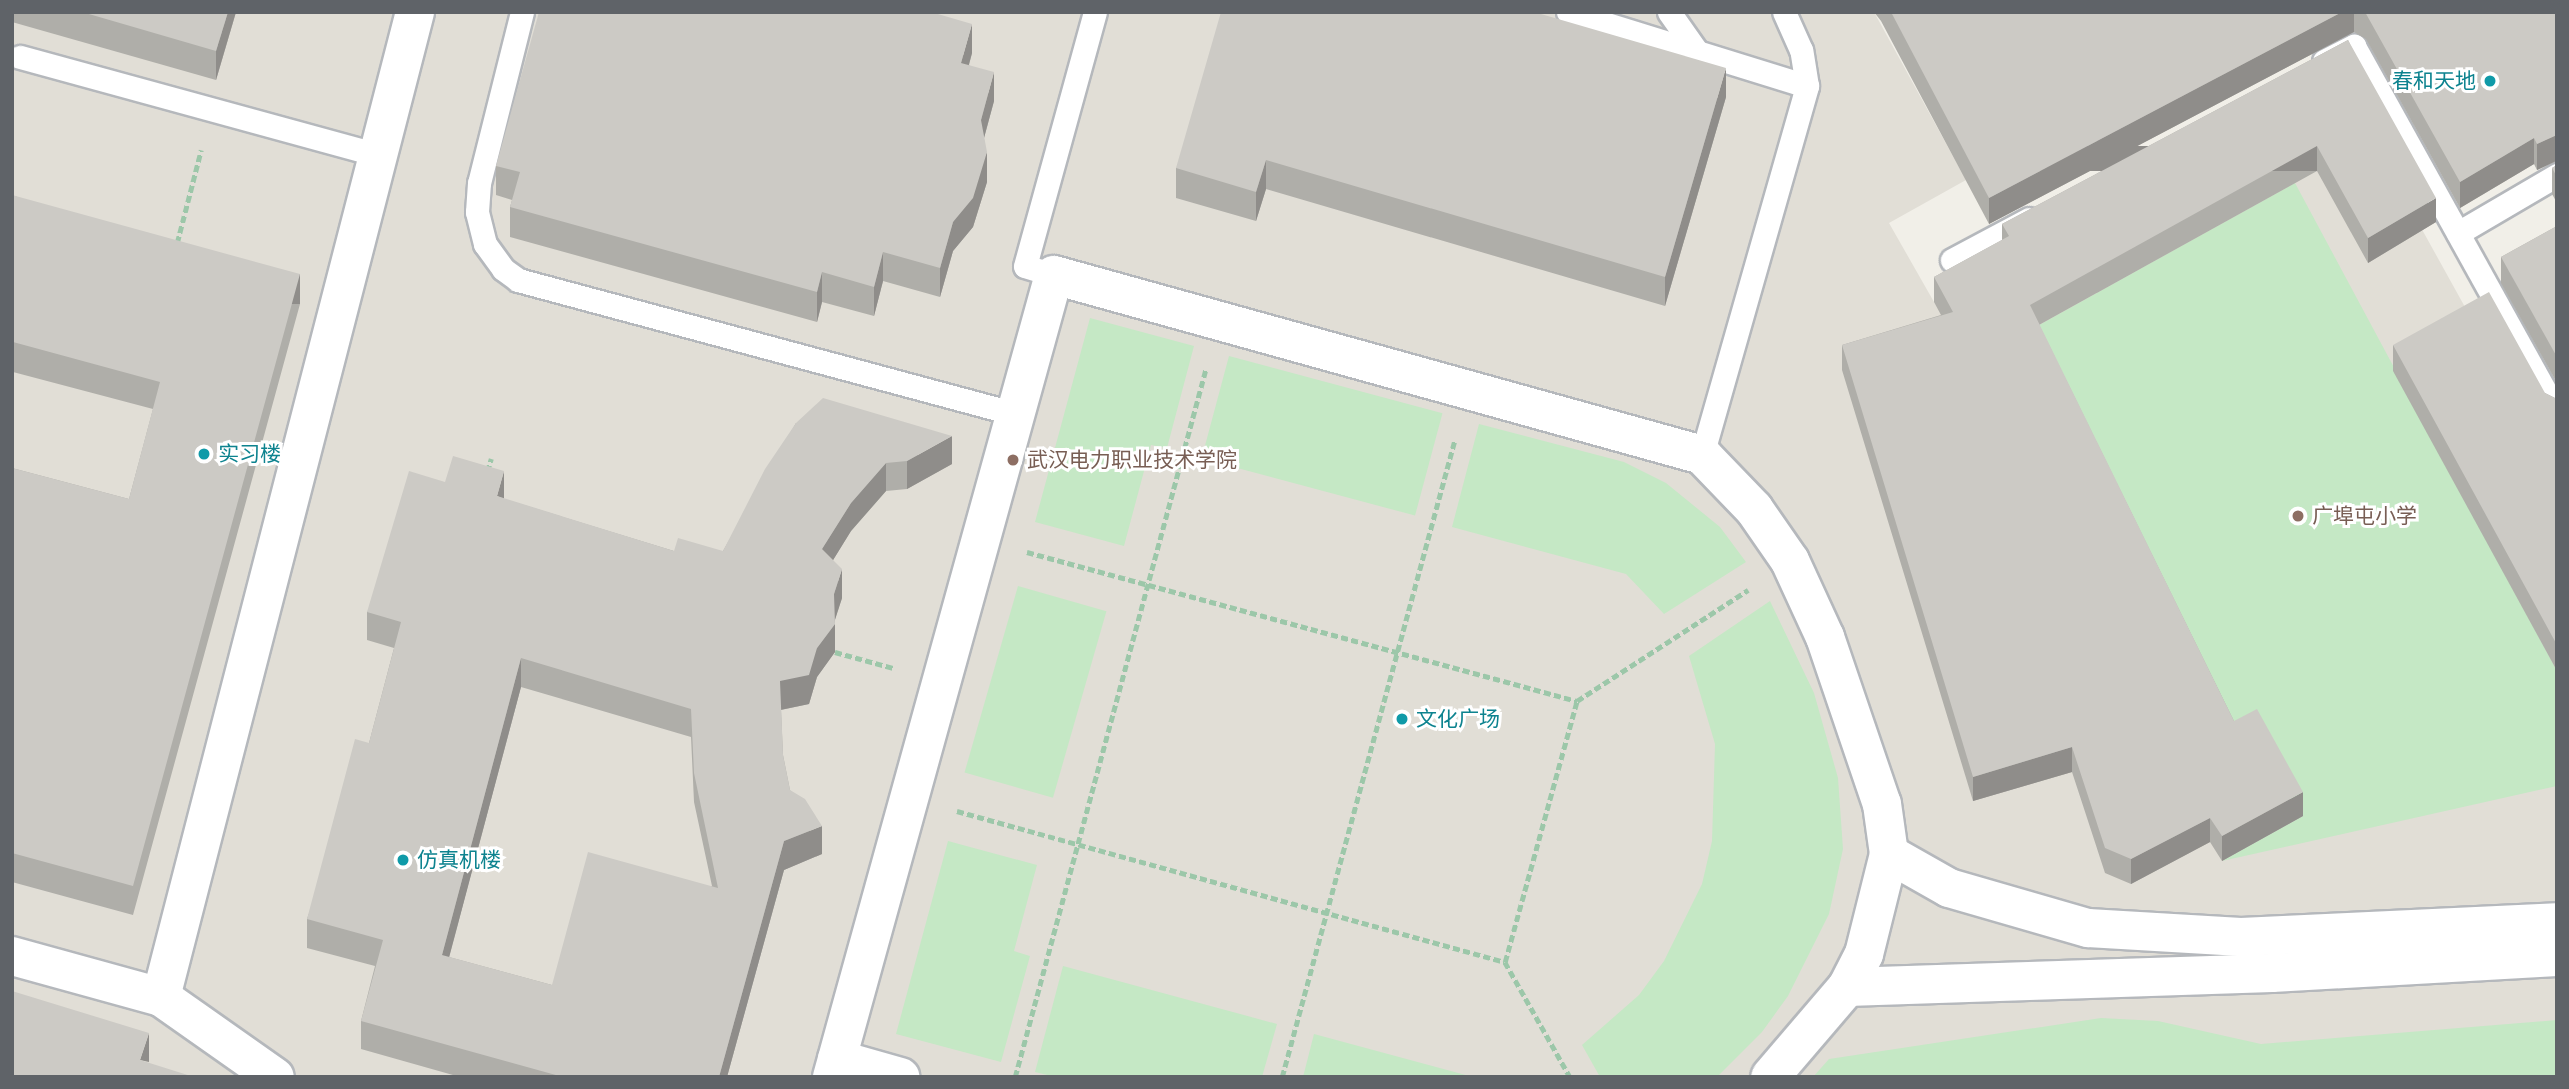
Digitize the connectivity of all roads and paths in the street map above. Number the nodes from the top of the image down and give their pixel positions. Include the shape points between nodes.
1 (415, 12) edge
2 (522, 12) edge
3 (1095, 12) edge
4 (1568, 12) edge
5 (1669, 12) edge
6 (1784, 12) edge
7 (1698, 53) junction
8 (20, 57) dead end
9 (2305, 72) edge
10 (1807, 86) junction
11 (211, 110) junction
12 (378, 155) junction
13 (2557, 175) edge
14 (2049, 208) edge
15 (2458, 233) junction
16 (175, 255) edge
17 (1952, 260) dead end
18 (1054, 275) junction
19 (1219, 321) junction
20 (1469, 390) junction
21 (2557, 412) edge
22 (1016, 414) junction
23 (1702, 455) junction
24 (491, 459) dead end
25 (484, 481) edge
26 (980, 540) junction
27 (1790, 561) junction
28 (1148, 585) junction
29 (835, 652) edge
30 (1398, 653) junction
31 (942, 681) junction
32 (1577, 701) junction
33 (909, 797) junction
34 (1077, 844) junction
35 (1889, 854) junction
36 (1327, 913) junction
37 (2557, 922) edge
38 (12, 956) edge
39 (2557, 957) edge
40 (1505, 962) junction
41 (1847, 987) junction
42 (160, 997) junction
43 (834, 1068) edge
44 (275, 1077) edge
45 (900, 1077) edge
46 (1014, 1077) edge
47 (1282, 1077) edge
48 (1570, 1077) edge
49 (1770, 1077) edge

1 - 12 street
2 - 22 lane via 477,212 485,243 503,269 518,280
3 - 18 lane via 1025,266
4 - 7 lane
5 - 7 lane
6 - 10 lane via 1801,50
7 - 10 lane
8 - 11 lane
9 - 15 lane via 2354,46
10 - 23 lane
11 - 12 lane
11 - 16 path
12 - 42 street
13 - 15 lane
14 - 17 lane
15 - 21 lane
18 - 19 street
18 - 22 street
19 - 20 street
19 - 28 path
20 - 23 street
20 - 30 path
22 - 26 street
23 - 27 street via 1754,509
24 - 25 path
26 - 28 path
26 - 31 street
27 - 32 path
27 - 35 street via 1854,710 1882,804
28 - 30 path
28 - 34 path
29 - 31 path
30 - 32 path
30 - 36 path
31 - 33 street
32 - 40 path
33 - 34 path
33 - 43 street
34 - 36 path
34 - 46 path
35 - 37 street via 1949,888 2088,928 2241,937
35 - 41 street via 1868,942
36 - 40 path
36 - 47 path
38 - 42 street
39 - 41 street via 2273,973
40 - 48 path
41 - 49 street
42 - 44 street
43 - 45 street

